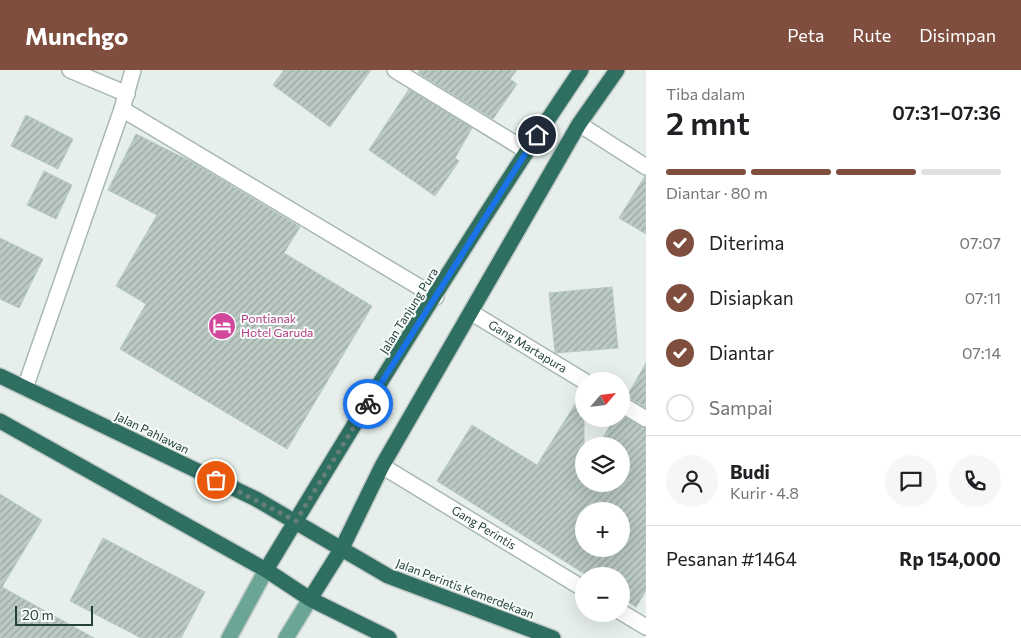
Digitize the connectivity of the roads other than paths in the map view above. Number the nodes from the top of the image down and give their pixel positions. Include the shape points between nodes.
1 (70, 70) edge
2 (133, 70) edge
3 (395, 70) edge
4 (581, 70) edge
5 (617, 70) edge
6 (127, 94) junction
7 (122, 109) junction
8 (579, 124) junction
9 (527, 151) junction
10 (646, 166) edge
11 (436, 297) junction
12 (472, 313) junction
13 (0, 376) edge
14 (575, 376) edge
15 (25, 388) junction
16 (630, 409) edge
17 (646, 419) edge
18 (0, 421) edge
19 (382, 466) junction
20 (296, 521) junction
21 (342, 548) junction
22 (266, 570) junction
23 (575, 584) edge
24 (310, 599) junction
25 (630, 617) edge
26 (646, 627) edge
27 (229, 638) edge
28 (286, 638) edge
29 (389, 638) edge
30 (553, 638) edge

1 - 6 street
2 - 6 street
3 - 9 street
4 - 9 highway, Jalan Tanjung Pura
5 - 8 highway
6 - 7 street
7 - 11 street
7 - 15 street
8 - 10 street
8 - 12 highway
9 - 11 highway, Jalan Tanjung Pura
11 - 20 highway, Jalan Tanjung Pura
12 - 14 street, Gang Martapura
12 - 19 highway
13 - 15 highway, Jalan Pahlawan
15 - 20 highway, Jalan Pahlawan
16 - 17 street
18 - 22 highway
19 - 21 highway
19 - 23 street, Gang Perintis
20 - 21 highway, Jalan Pahlawan
20 - 22 highway, Jalan Tanjung Pura
21 - 24 highway
21 - 30 highway, Jalan Perintis Kemerdekaan via 388,576
22 - 24 highway
22 - 27 main road
24 - 28 main road
24 - 29 highway
25 - 26 street

